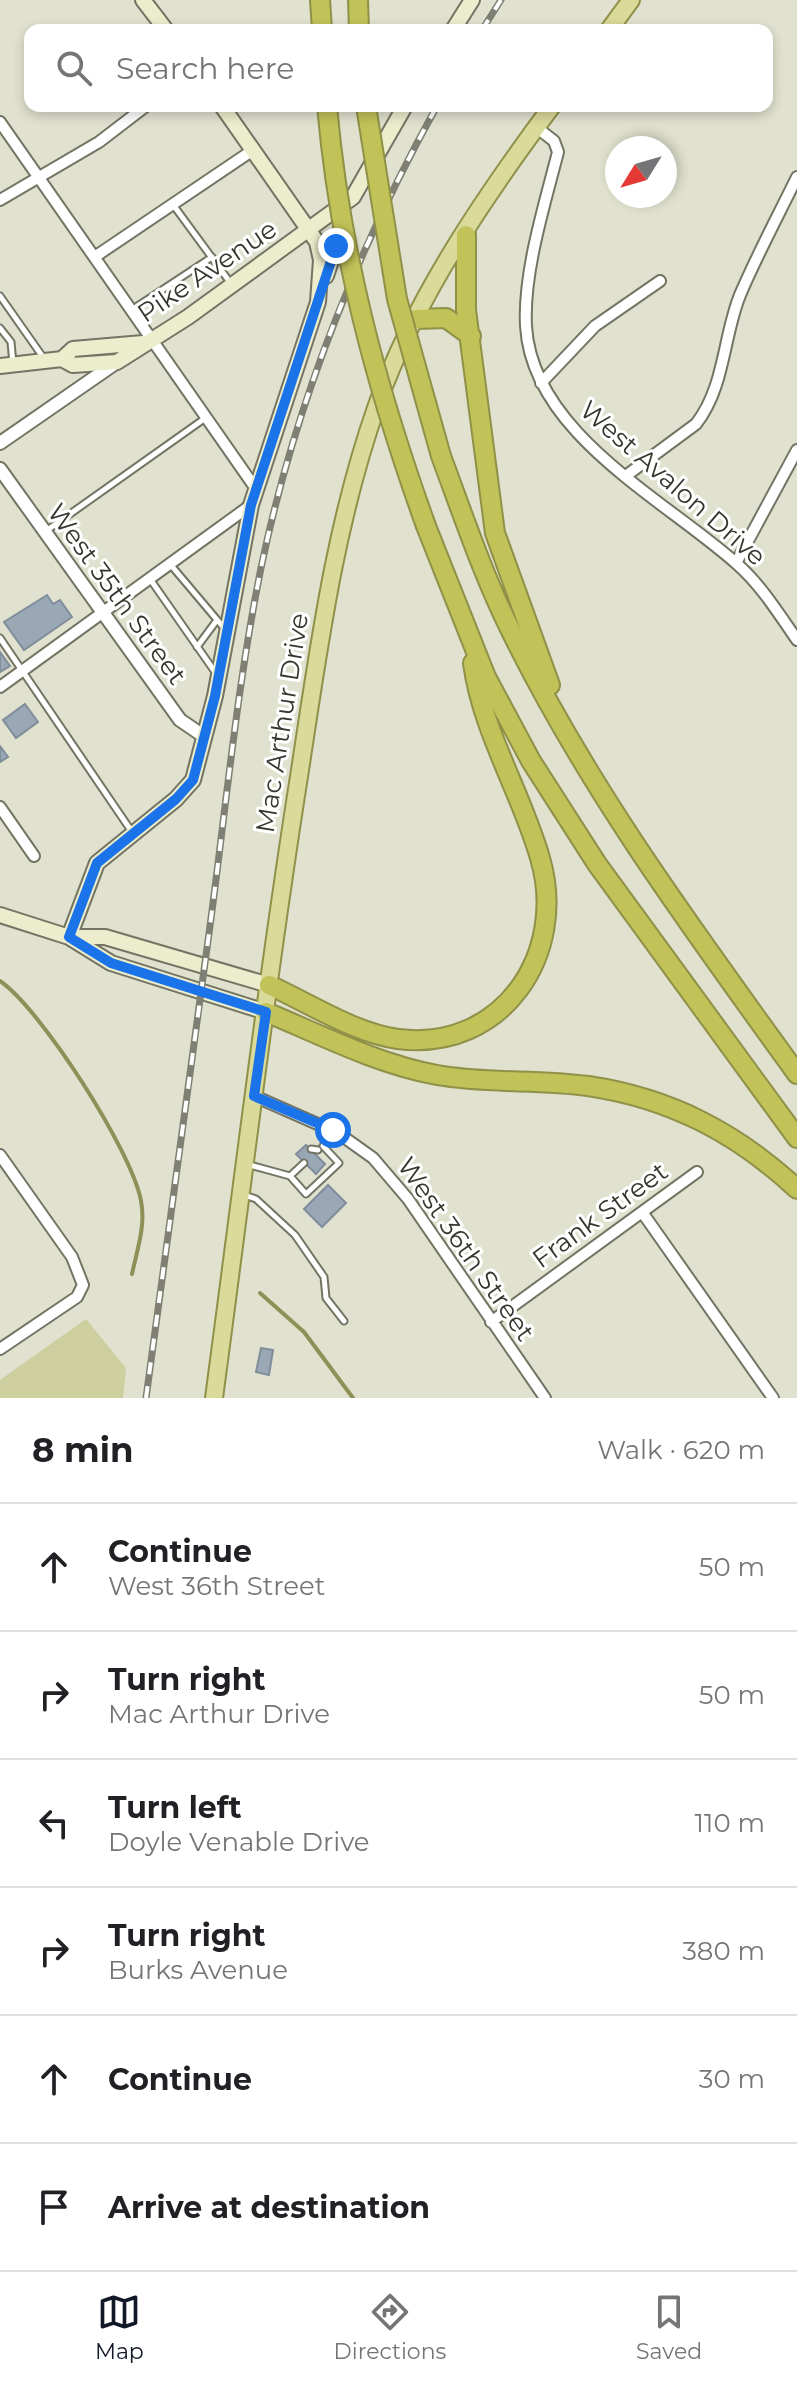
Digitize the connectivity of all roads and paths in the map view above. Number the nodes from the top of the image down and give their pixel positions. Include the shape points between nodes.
1 (143, 0) edge
2 (320, 0) edge
3 (358, 0) edge
4 (472, 0) edge
5 (631, 0) edge
6 (161, 24) edge
7 (322, 24) edge
8 (359, 24) edge
9 (457, 24) edge
10 (613, 24) edge
11 (138, 112) edge
12 (226, 112) edge
13 (328, 112) edge
14 (367, 112) edge
15 (402, 112) edge
16 (547, 112) edge
17 (0, 122) edge
18 (536, 127) junction
19 (253, 150) junction
20 (39, 177) junction
21 (797, 177) edge
22 (353, 197) junction
23 (0, 200) edge
24 (173, 204) junction
25 (309, 231) junction
26 (466, 235) junction
27 (96, 256) junction
28 (212, 257) junction
29 (660, 281) dead end
30 (233, 285) junction
31 (0, 296) edge
32 (318, 302) junction
33 (132, 310) junction
34 (416, 319) junction
35 (0, 328) edge
36 (471, 336) junction
37 (147, 341) junction
38 (62, 359) junction
39 (46, 361) junction
40 (117, 362) junction
41 (7, 366) edge
42 (541, 383) junction
43 (204, 419) junction
44 (0, 443) edge
45 (797, 450) edge
46 (0, 469) edge
47 (627, 475) junction
48 (256, 489) junction
49 (251, 505) junction
50 (45, 531) junction
51 (736, 563) junction
52 (170, 564) junction
53 (150, 578) junction
54 (104, 612) junction
55 (222, 626) junction
56 (469, 636) junction
57 (0, 638) edge
58 (797, 640) edge
59 (197, 647) junction
60 (24, 670) junction
61 (218, 676) junction
62 (0, 687) edge
63 (205, 737) junction
64 (568, 737) junction
65 (0, 807) edge
66 (133, 833) junction
67 (34, 856) dead end
68 (0, 915) edge
69 (69, 937) junction
70 (269, 985) junction
71 (266, 1012) junction
72 (797, 1074) edge
73 (254, 1096) junction
74 (333, 1130) junction
75 (797, 1138) edge
76 (0, 1155) edge
77 (245, 1163) junction
78 (301, 1163) dead end
79 (5, 1172) edge
80 (697, 1172) dead end
81 (290, 1176) junction
82 (797, 1189) edge
83 (241, 1194) junction
84 (642, 1212) junction
85 (344, 1321) dead end
86 (491, 1322) junction
87 (0, 1349) edge
88 (214, 1398) edge
89 (545, 1398) edge
90 (773, 1398) edge

1 - 6 main road
2 - 7 highway
3 - 8 highway
4 - 9 main road
5 - 10 main road
11 - 20 street
12 - 19 main road
13 - 56 highway, bridge via 349,269 391,427
14 - 64 highway, bridge via 397,299 441,456 510,629
15 - 22 main road, Pike Avenue
16 - 18 main road, Mac Arthur Drive
17 - 20 street
18 - 26 main road, Mac Arthur Drive
18 - 42 street, West Avalon Drive via 554,141 558,152 526,303 527,338
19 - 24 street
19 - 25 main road
20 - 23 street
20 - 27 street
21 - 47 street via 739,297 704,414
22 - 25 main road, Pike Avenue
22 - 32 main road
24 - 27 street
24 - 28 lane
25 - 30 main road, Pike Avenue
25 - 32 main road via 321,254
26 - 34 main road, Mac Arthur Drive
26 - 36 highway
27 - 33 street
28 - 30 lane
28 - 33 lane
29 - 42 street via 595,326
30 - 37 main road, Pike Avenue
31 - 39 lane
32 - 48 main road
33 - 37 street
34 - 36 highway via 446,318
34 - 70 main road, Mac Arthur Drive via 378,403 335,552
35 - 41 lane via 11,342
36 - 64 highway via 495,533
37 - 38 main road via 73,349
37 - 40 main road, Pike Avenue
37 - 43 street
38 - 39 main road
38 - 40 main road via 73,365
39 - 41 main road
40 - 44 street, Pike Avenue
42 - 47 street, West Avalon Drive via 567,424
43 - 48 street
43 - 50 lane
45 - 51 street
46 - 50 street, West 35th Street
47 - 51 street, West Avalon Drive
48 - 49 main road
49 - 52 street
49 - 55 main road
50 - 54 street, West 35th Street
51 - 58 street, West Avalon Drive
52 - 53 street
52 - 55 lane
53 - 54 street
53 - 59 lane
54 - 60 street
54 - 63 street, West 35th Street via 180,720
55 - 59 lane
55 - 61 main road
56 - 70 highway via 477,693 541,860 547,901 544,941 520,990 487,1019 464,1030 399,1039 373,1033
56 - 75 highway via 507,718 597,864
57 - 60 lane
59 - 61 lane
60 - 62 street
60 - 66 lane
61 - 63 main road
63 - 66 main road via 193,780
64 - 72 highway via 634,845
65 - 67 street
66 - 69 main road via 97,863
68 - 69 main road
69 - 70 main road via 105,937
69 - 71 main road via 111,963
70 - 71 main road, Mac Arthur Drive
71 - 73 main road, Mac Arthur Drive
71 - 82 highway via 388,1063 437,1075 587,1086 643,1098 697,1116 765,1159
73 - 74 street, West 36th Street
73 - 77 main road, Mac Arthur Drive
74 - 81 lane via 317,1150 339,1163 306,1194
74 - 86 street, West 36th Street via 386,1172
76 - 79 street
77 - 81 lane
77 - 83 main road, Mac Arthur Drive
78 - 81 lane
79 - 87 street via 72,1257 83,1289
80 - 84 street, Frank Street
83 - 85 lane via 256,1199 295,1235 324,1277 326,1298
83 - 88 main road, Mac Arthur Drive
84 - 86 street, Frank Street
84 - 90 street
86 - 89 street, West 36th Street

